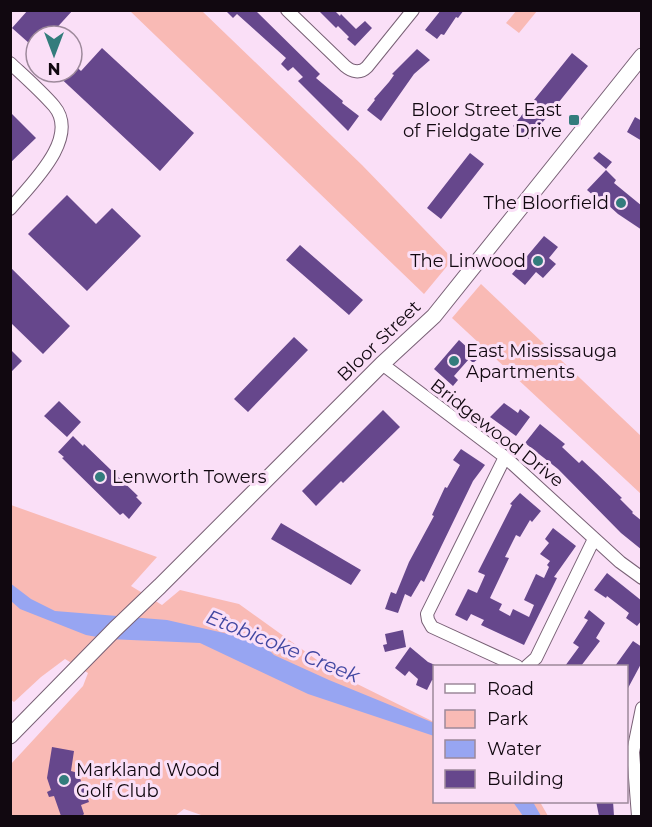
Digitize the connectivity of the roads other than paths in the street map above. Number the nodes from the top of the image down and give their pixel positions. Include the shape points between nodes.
1 (287, 10) edge
2 (413, 10) edge
3 (642, 56) edge
4 (10, 63) edge
5 (10, 209) edge
6 (382, 364) junction
7 (505, 458) junction
8 (594, 539) junction
9 (642, 578) edge
10 (515, 665) edge
11 (528, 665) edge
12 (642, 708) edge
13 (10, 736) edge
14 (638, 816) edge

1 - 2 street via 345,66 358,72 367,67
3 - 6 main road, Bloor Street via 434,316
4 - 5 street via 54,106 62,125 52,157
6 - 7 street, Bridgewood Drive
6 - 13 main road, Bloor Street
7 - 8 street, Bridgewood Drive
7 - 10 street via 427,614 432,627
8 - 9 street, Bridgewood Drive
8 - 11 street via 536,658
12 - 14 street via 633,752

